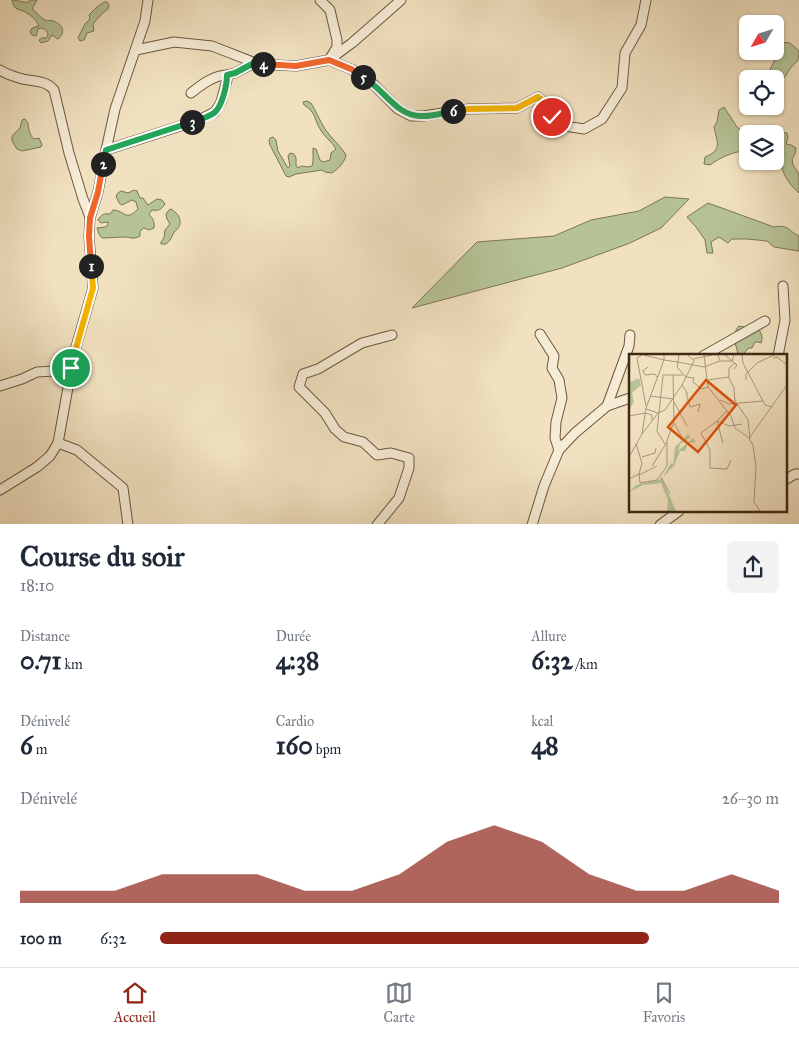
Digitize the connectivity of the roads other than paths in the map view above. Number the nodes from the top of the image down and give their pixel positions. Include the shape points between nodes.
1 (148, 0) edge
2 (320, 0) edge
3 (401, 0) edge
4 (646, 0) edge
5 (136, 50) junction
6 (329, 60) junction
7 (254, 63) junction
8 (0, 70) edge
9 (227, 75) junction
10 (191, 93) dead end
11 (106, 150) junction
12 (90, 218) junction
13 (783, 286) dead end
14 (765, 321) dead end
15 (540, 334) dead end
16 (392, 335) dead end
17 (630, 335) dead end
18 (707, 354) edge
19 (778, 354) edge
20 (71, 368) junction
21 (0, 386) edge
22 (629, 398) edge
23 (607, 406) junction
24 (58, 443) junction
25 (559, 450) junction
26 (799, 474) edge
27 (786, 479) edge
28 (0, 490) edge
29 (678, 512) edge
30 (128, 524) edge
31 (377, 524) edge
32 (532, 524) edge
33 (660, 524) edge

1 - 5 street
2 - 6 street via 330,10 337,40
3 - 6 street
4 - 6 street via 642,25 625,53 622,88 602,119 584,129 558,125 547,105 538,97 517,108 469,109 411,116 398,109 370,81
5 - 7 street via 174,42 212,46
5 - 11 street via 115,109
6 - 7 street via 296,66
7 - 9 street
8 - 12 street via 20,79 51,85
9 - 10 street via 201,85
9 - 11 street via 221,102 215,112
11 - 12 street
12 - 20 street via 93,288
13 - 19 street via 785,320
14 - 18 street
15 - 25 street via 554,356 552,368 559,380 562,398 555,438
16 - 31 street via 362,343 318,369 303,374 298,387 344,437 363,442 378,455 409,458 399,498
17 - 23 street
20 - 21 street via 37,372
20 - 24 street
22 - 23 street
23 - 25 street
24 - 28 street via 50,456 37,467
24 - 30 street via 77,450 123,488
25 - 32 street
26 - 27 street
29 - 33 street

